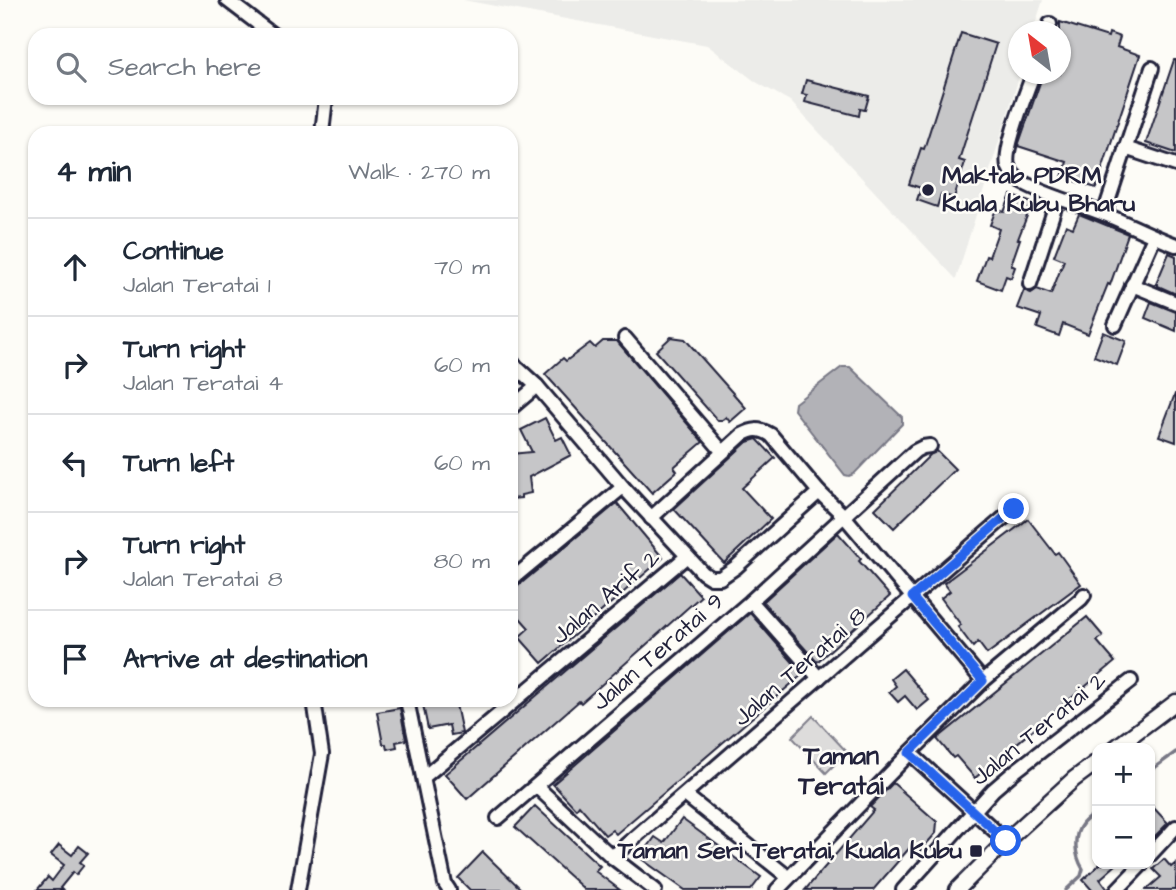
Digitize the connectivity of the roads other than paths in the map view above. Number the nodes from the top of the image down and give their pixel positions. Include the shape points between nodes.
1 (227, 0) edge
2 (264, 28) edge
3 (1153, 68) dead end
4 (1030, 84) edge
5 (325, 105) edge
6 (323, 126) edge
7 (1125, 148) junction
8 (1176, 165) edge
9 (1058, 198) junction
10 (1104, 214) junction
11 (1154, 237) junction
12 (1176, 245) edge
13 (1030, 284) dead end
14 (1132, 285) junction
15 (1176, 303) edge
16 (1115, 325) dead end
17 (625, 338) dead end
18 (518, 369) edge
19 (537, 386) junction
20 (518, 402) edge
21 (930, 446) dead end
22 (722, 451) junction
23 (623, 486) junction
24 (820, 492) junction
25 (1014, 509) dead end
26 (844, 516) junction
27 (652, 518) junction
28 (686, 557) junction
29 (518, 574) edge
30 (1084, 594) dead end
31 (912, 597) junction
32 (751, 601) junction
33 (819, 678) junction
34 (983, 681) junction
35 (1131, 681) dead end
36 (518, 695) edge
37 (1176, 702) edge
38 (315, 707) edge
39 (409, 707) edge
40 (503, 707) edge
41 (1122, 743) edge
42 (909, 753) junction
43 (1092, 766) edge
44 (424, 777) junction
45 (536, 786) junction
46 (685, 795) junction
47 (974, 811) junction
48 (498, 818) dead end
49 (1176, 827) edge
50 (1006, 841) junction
51 (1155, 850) edge
52 (612, 857) junction
53 (1137, 869) edge
54 (788, 877) junction
55 (298, 890) edge
56 (449, 890) edge
57 (655, 890) edge
58 (777, 890) edge
59 (903, 890) edge
60 (957, 890) edge
61 (1117, 890) edge

1 - 2 street
3 - 7 street
4 - 9 street via 1008,149 1009,167 1021,181
5 - 6 street
7 - 8 street
7 - 10 street
9 - 10 street
9 - 13 street
10 - 11 street
11 - 12 street
11 - 14 street
14 - 15 street
14 - 16 street
17 - 22 street
18 - 19 street
19 - 20 street
19 - 23 street
21 - 26 street, Jalan Teratai 9 via 915,451
22 - 24 street via 741,435 761,429
22 - 27 street
23 - 27 street
23 - 29 street
24 - 26 street
24 - 28 street via 720,578 711,578
25 - 31 street, Jalan Teratai 8
26 - 31 street
26 - 32 street, Jalan Teratai 9
27 - 28 street
28 - 36 street, Jalan Arif 2
30 - 34 street
31 - 33 street, Jalan Teratai 8
31 - 34 street
32 - 33 street
32 - 45 street, Jalan Teratai 9
33 - 46 street, Jalan Teratai 8
34 - 42 street
35 - 47 street, Jalan Teratai 2 via 1014,772
37 - 41 main road
38 - 55 street via 322,754
39 - 44 street
40 - 44 street, Jalan Arif 2
42 - 47 street
42 - 54 street
43 - 50 main road
44 - 56 street
45 - 48 street, Jalan Teratai 9
45 - 52 street
46 - 52 street, Jalan Teratai 8
46 - 54 street
47 - 50 street
47 - 59 street, Jalan Teratai 2
49 - 51 street
50 - 60 main road
52 - 57 street
53 - 61 street
54 - 58 street

